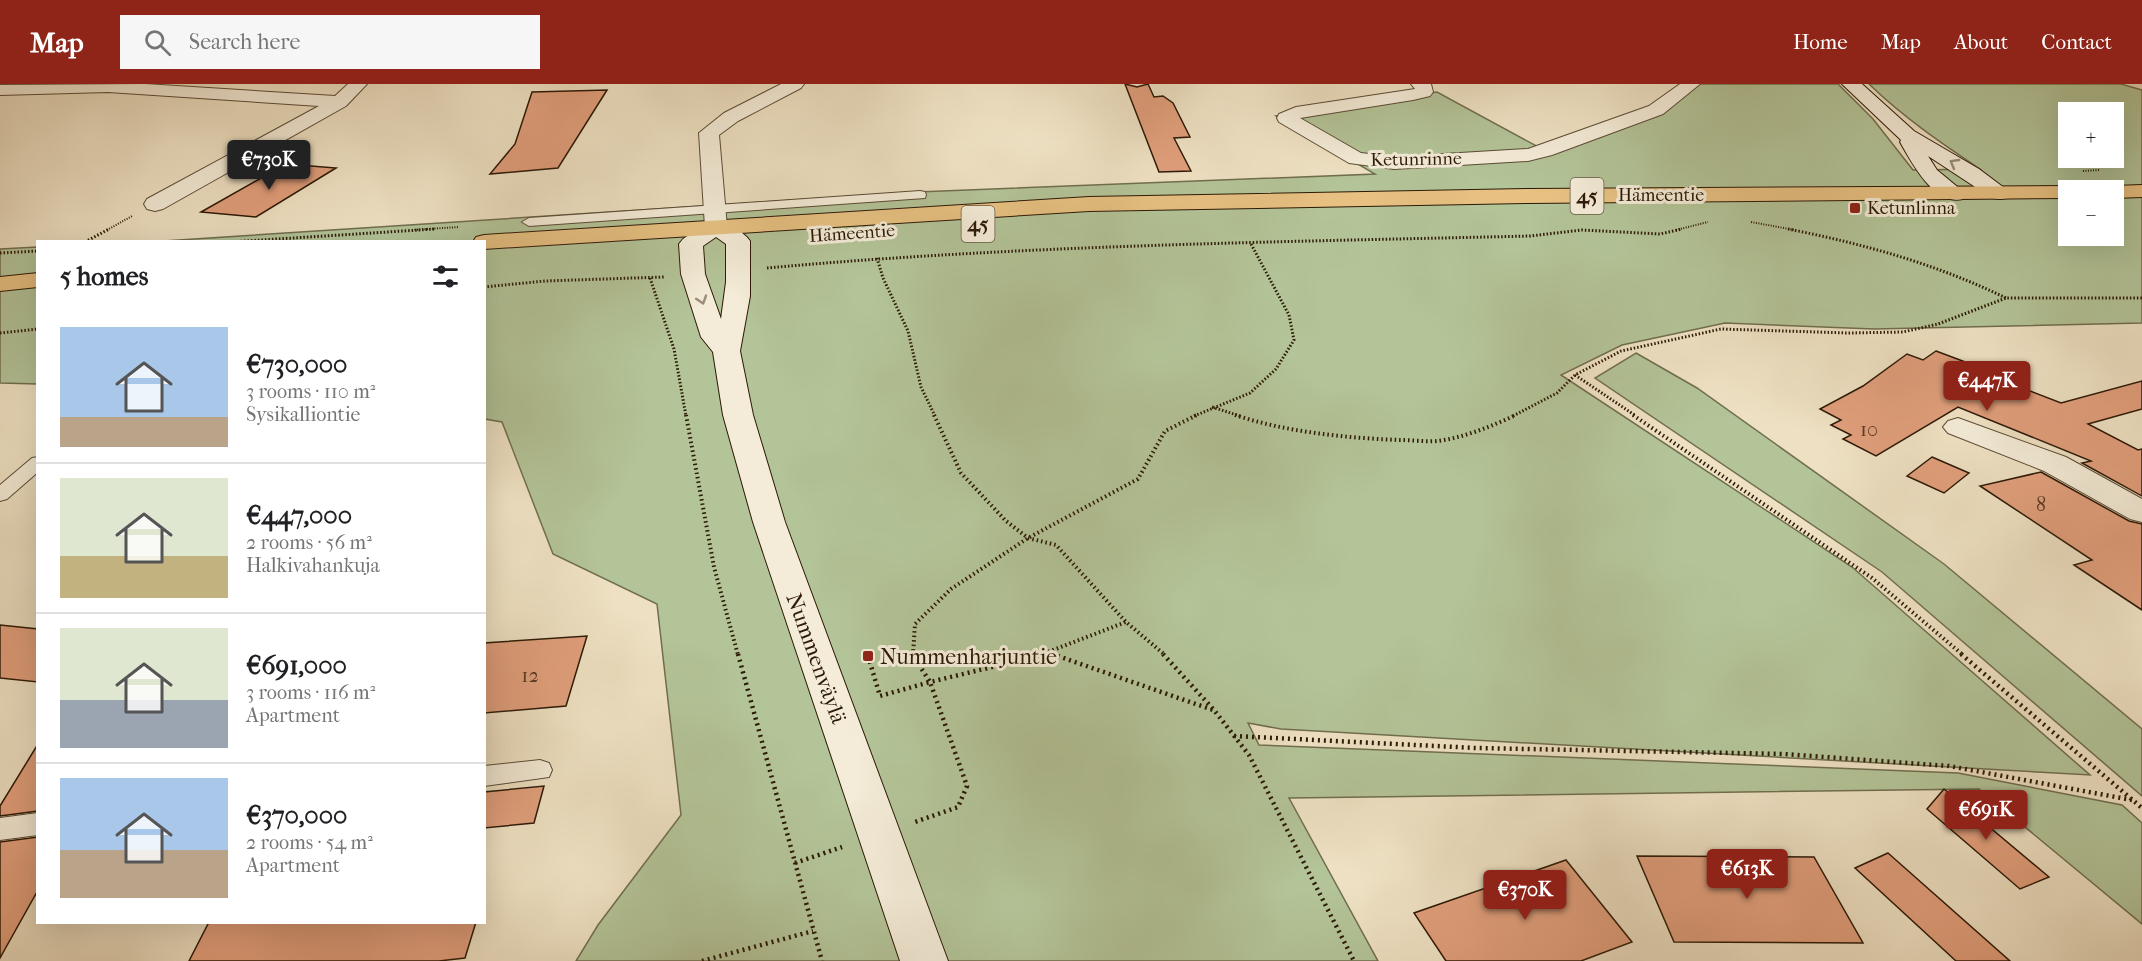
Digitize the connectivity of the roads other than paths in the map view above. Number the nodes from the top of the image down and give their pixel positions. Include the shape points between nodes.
1 (358, 84) edge
2 (795, 84) edge
3 (1420, 84) edge
4 (1691, 84) edge
5 (1851, 84) edge
6 (110, 85) edge
7 (0, 90) edge
8 (339, 102) junction
9 (1907, 135) junction
10 (2142, 191) edge
11 (2058, 192) edge
12 (2124, 192) edge
13 (2000, 193) junction
14 (1955, 194) junction
15 (920, 195) dead end
16 (1218, 203) junction
17 (155, 204) road end
18 (715, 218) junction
19 (529, 222) dead end
20 (738, 241) junction
21 (486, 242) edge
22 (691, 244) junction
23 (486, 257) edge
24 (726, 351) junction
25 (1958, 427) dead end
26 (36, 464) edge
27 (0, 495) edge
28 (2142, 512) edge
29 (540, 771) dead end
30 (486, 776) edge
31 (36, 824) edge
32 (0, 829) edge
33 (922, 960) edge

1 - 8 street
2 - 18 street via 731,117 709,133
3 - 4 street, Ketunrinne via 1424,92 1296,113 1286,118 1356,159 1394,163 1528,155 1656,110
5 - 9 street
6 - 7 street
6 - 8 street
8 - 17 street
13 -> 9 street
9 - 14 street via 1929,174
10 - 12 main road
11 - 13 main road, Hämeentie / 45
13 - 14 main road, Hämeentie / 45
14 - 16 main road, Hämeentie / 45 via 1529,196
15 - 18 lane
16 - 18 main road, Hämeentie / 45
16 - 20 main road, Hämeentie / 45
18 - 19 lane
18 - 20 street
18 - 21 main road, Hämeentie / 45
18 - 22 street
20 - 22 main road, Hämeentie / 45
20 - 24 street, Nummenväylä via 740,270 733,332
22 - 23 main road, Hämeentie / 45
22 -> 24 street, Nummenväylä via 693,274 714,337
24 - 33 street, Nummenväylä via 738,415 768,522
25 - 28 street via 2055,464
26 - 27 lane
29 - 30 lane
31 - 32 lane

